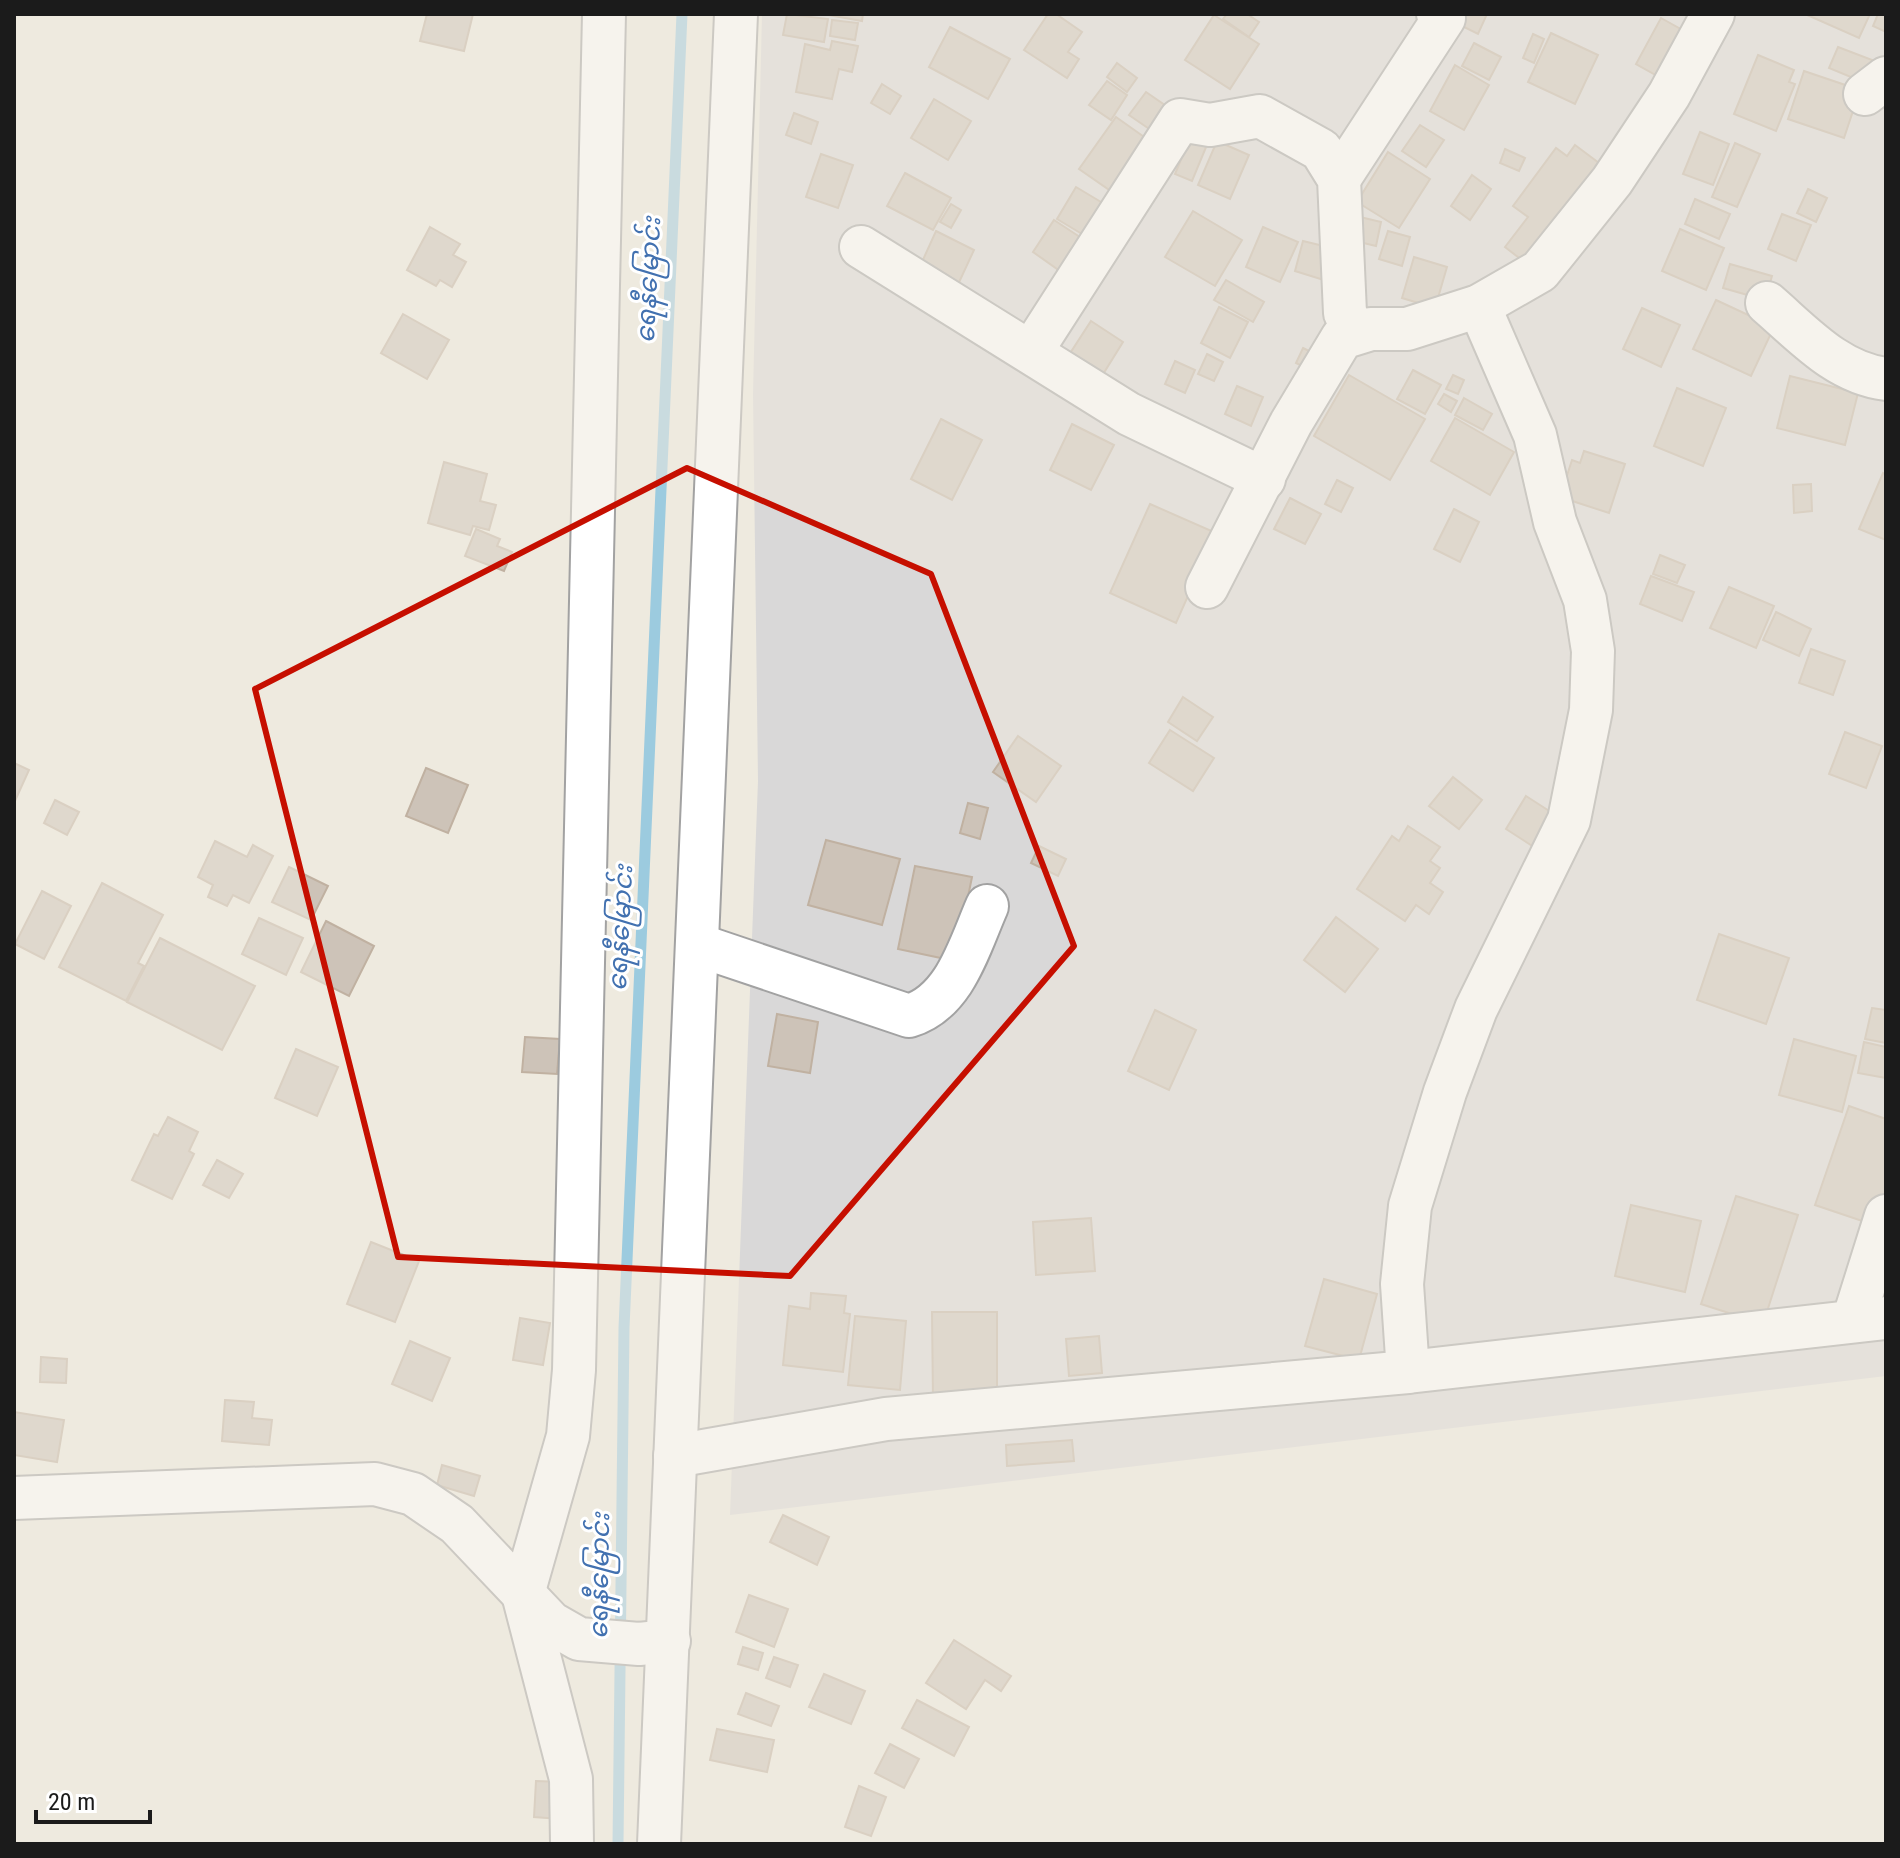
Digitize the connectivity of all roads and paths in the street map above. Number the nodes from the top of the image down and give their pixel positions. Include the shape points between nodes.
1 (604, 14) edge
2 (736, 14) edge
3 (1438, 14) edge
4 (1713, 14) edge
5 (1339, 179) junction
6 (861, 247) dead end
7 (1767, 303) dead end
8 (1479, 306) junction
9 (1355, 332) junction
10 (1031, 352) junction
11 (1886, 379) edge
12 (1264, 479) junction
13 (1207, 587) dead end
14 (987, 906) dead end
15 (698, 945) junction
16 (1886, 1216) edge
17 (1870, 1320) edge
18 (1408, 1372) junction
19 (675, 1456) junction
20 (14, 1498) edge
21 (523, 1594) junction
22 (654, 1642) junction
23 (572, 1844) edge
24 (659, 1844) edge

1 - 21 street via 574,1370 568,1436
2 - 15 street
3 - 5 street via 1444,18
4 - 8 street via 1669,95 1549,260 1540,271
5 - 9 street via 1345,313
5 - 10 street via 1321,150 1260,116 1210,125 1180,120
6 - 10 street
7 - 11 street via 1835,361 1863,377
8 - 9 street via 1407,329
8 - 18 street via 1535,435 1555,522 1585,600 1593,651 1591,710 1569,820 1476,1009 1410,1206 1402,1284
9 - 12 street via 1342,338 1330,356
10 - 12 street via 1129,414
12 - 13 street
14 - 15 street via 944,994 930,1010 909,1016
15 - 19 street
16 - 17 street
17 - 18 street
18 - 19 street via 886,1419
19 - 22 street
20 - 21 street via 375,1484 413,1494 457,1524
21 - 22 street via 551,1623 579,1639
21 - 23 street via 571,1779
22 - 24 street

